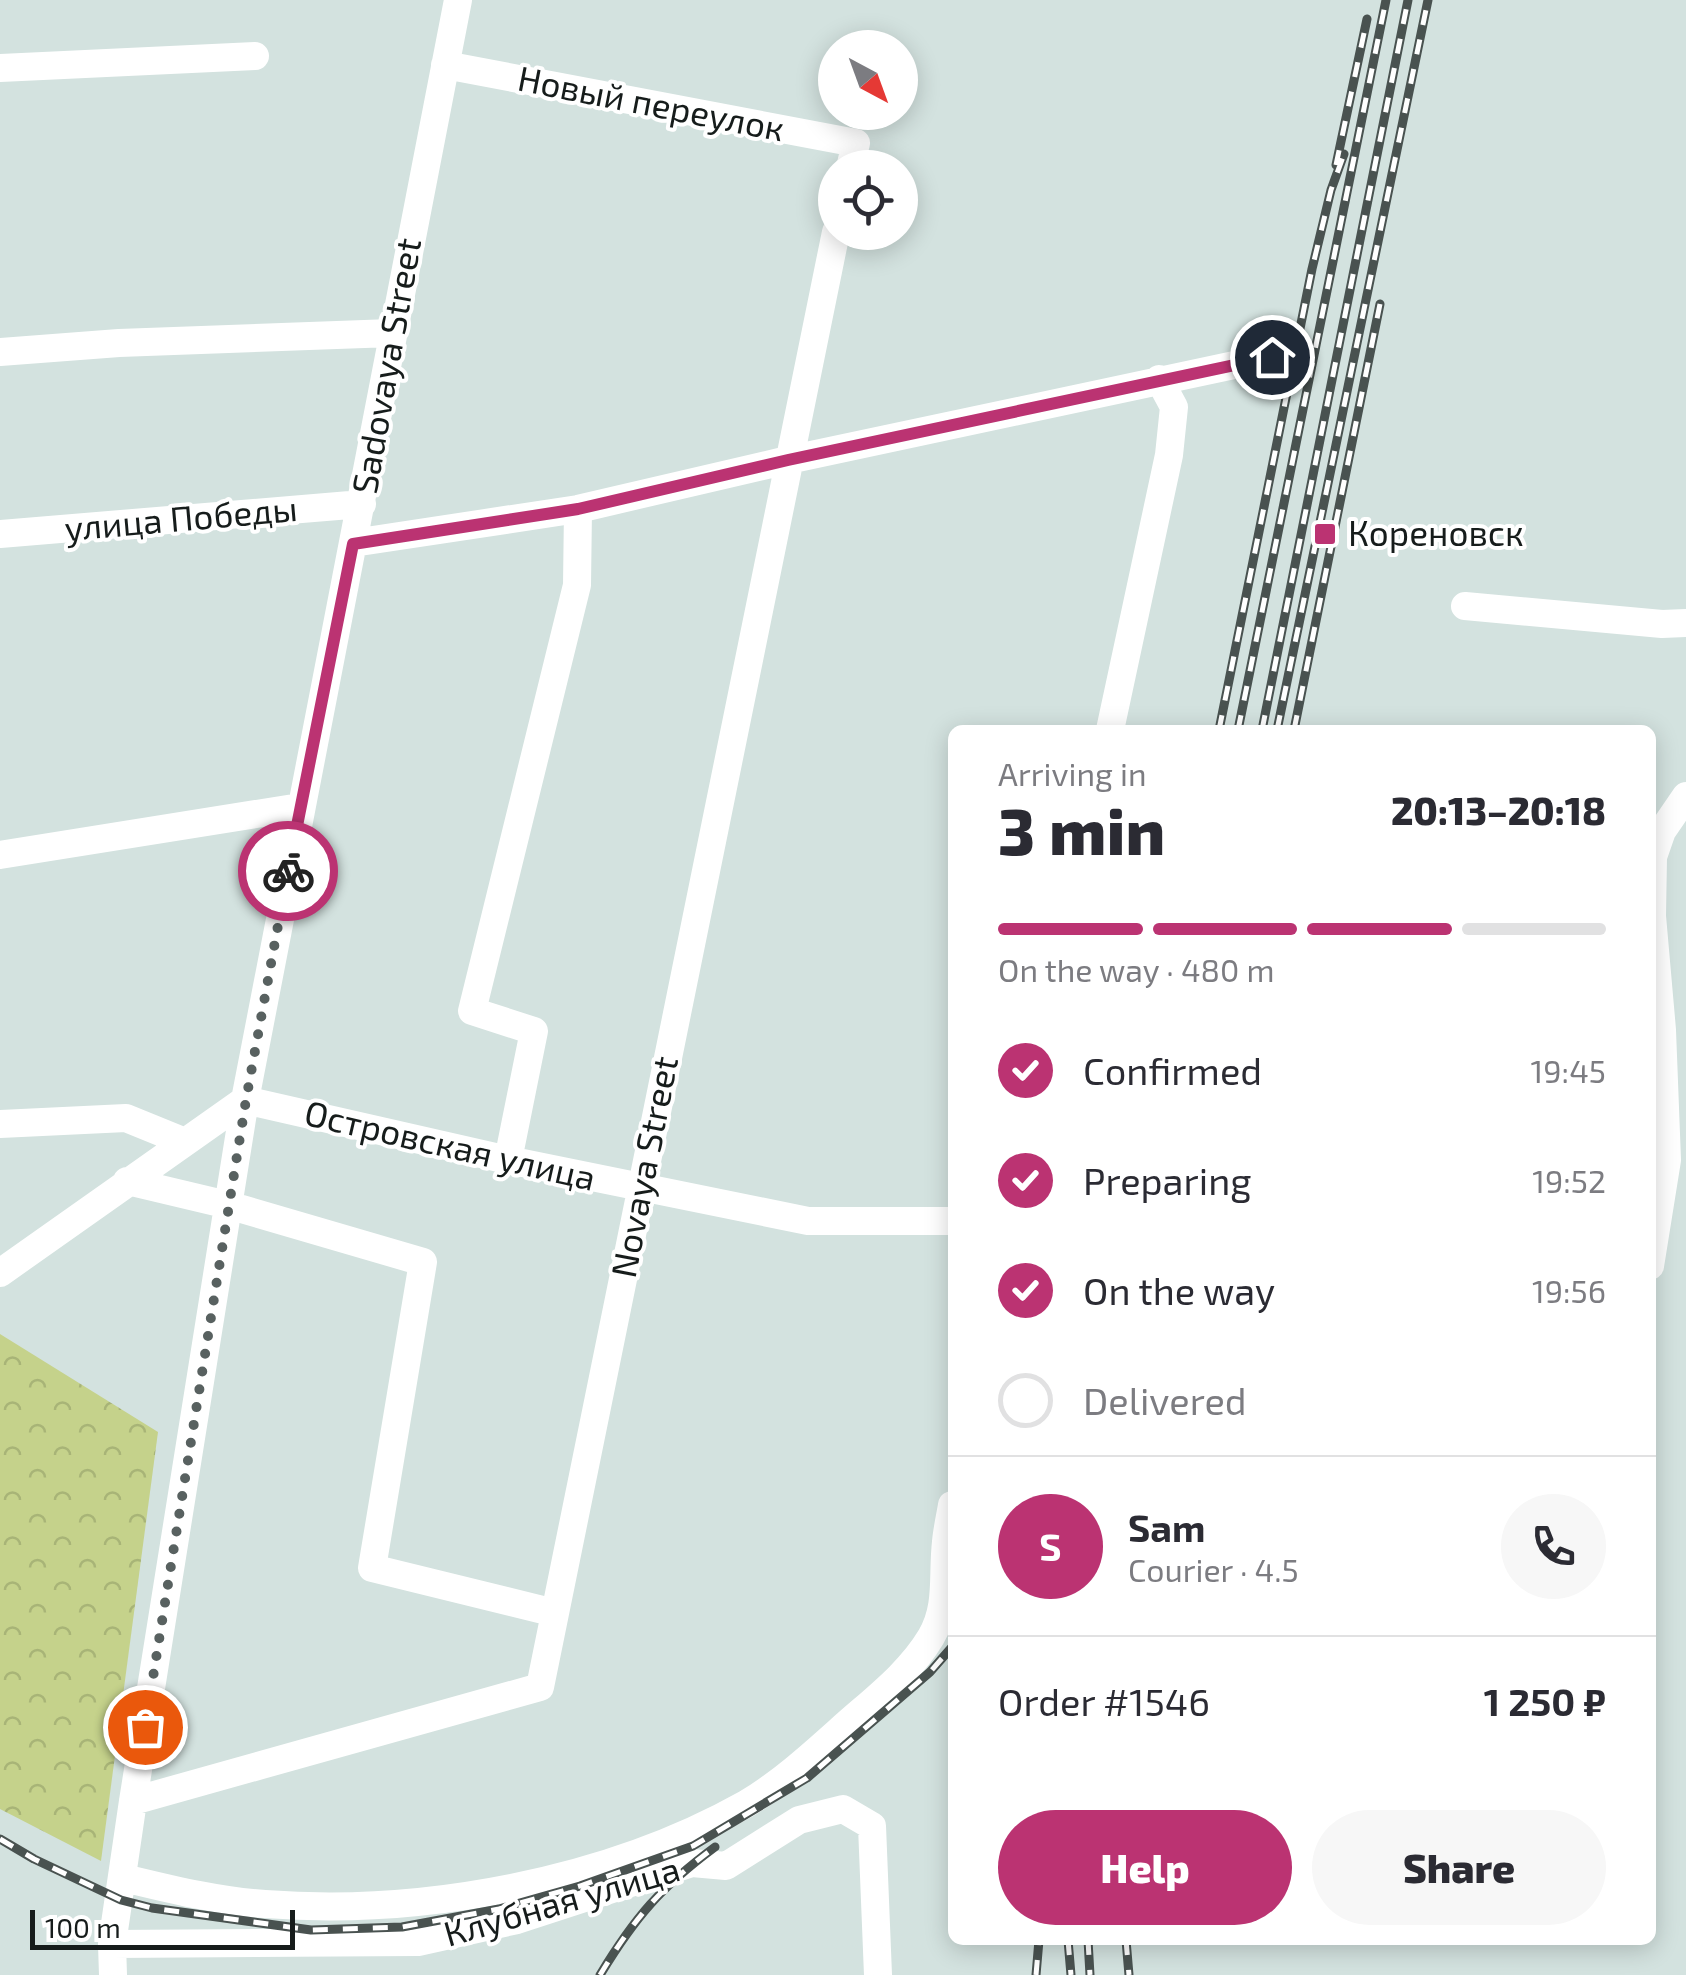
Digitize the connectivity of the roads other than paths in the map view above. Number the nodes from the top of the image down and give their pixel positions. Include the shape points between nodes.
1 (458, 0) edge
2 (256, 56) dead end
3 (446, 65) junction
4 (0, 68) edge
5 (830, 150) edge
6 (832, 250) edge
7 (392, 334) junction
8 (0, 352) edge
9 (1272, 357) dead end
10 (1159, 379) junction
11 (788, 460) junction
12 (362, 504) junction
13 (578, 509) junction
14 (0, 534) edge
15 (353, 544) junction
16 (1465, 606) dead end
17 (1686, 623) edge
18 (1111, 725) edge
19 (1686, 796) edge
20 (300, 807) junction
21 (1656, 850) edge
22 (0, 854) edge
23 (1656, 962) edge
24 (246, 1100) junction
25 (0, 1124) edge
26 (184, 1142) junction
27 (508, 1160) junction
28 (127, 1181) junction
29 (641, 1188) junction
30 (228, 1205) junction
31 (948, 1220) edge
32 (1656, 1226) edge
33 (0, 1273) edge
34 (948, 1530) edge
35 (555, 1613) junction
36 (133, 1802) junction
37 (124, 1878) junction
38 (112, 1944) junction
39 (113, 1975) edge
40 (878, 1975) edge

1 - 3 street, Sadovaya Street
2 - 4 street
3 - 5 street, Новый переулок
3 - 7 street, Sadovaya Street
6 - 11 street, Novaya Street
7 - 8 street
7 - 12 street, Sadovaya Street
9 - 10 street
10 - 11 street
10 - 18 street via 1174,407 1169,455
11 - 13 street
11 - 29 street, Novaya Street
12 - 14 street, улица Победы
12 - 15 street, Sadovaya Street
13 - 15 street
13 - 27 street via 576,584 472,1011 534,1031
15 - 20 street, Sadovaya Street
16 - 17 street
19 - 21 street
20 - 22 street
20 - 24 street, Sadovaya Street
23 - 32 street via 1666,1160
24 - 26 street
24 - 27 street, Островская улица
24 - 30 street, Sadovaya Street
25 - 26 street via 126,1118
26 - 28 street
27 - 29 street, Островская улица
28 - 30 street
28 - 33 street
29 - 31 street, Островская улица via 808,1221
29 - 35 street, Novaya Street
30 - 35 street via 423,1262 372,1568
30 - 36 street, Sadovaya Street
34 - 37 street via 944,1603 931,1637 906,1670 749,1802 658,1847 462,1898 369,1907 262,1904
35 - 36 street, Novaya Street via 540,1686
36 - 37 street, Sadovaya Street
37 - 38 street, Sadovaya Street
38 - 39 street, Sadovaya Street
38 - 40 street, Клубная улица via 418,1942 517,1920 692,1864 726,1866 799,1820 842,1809 872,1826

